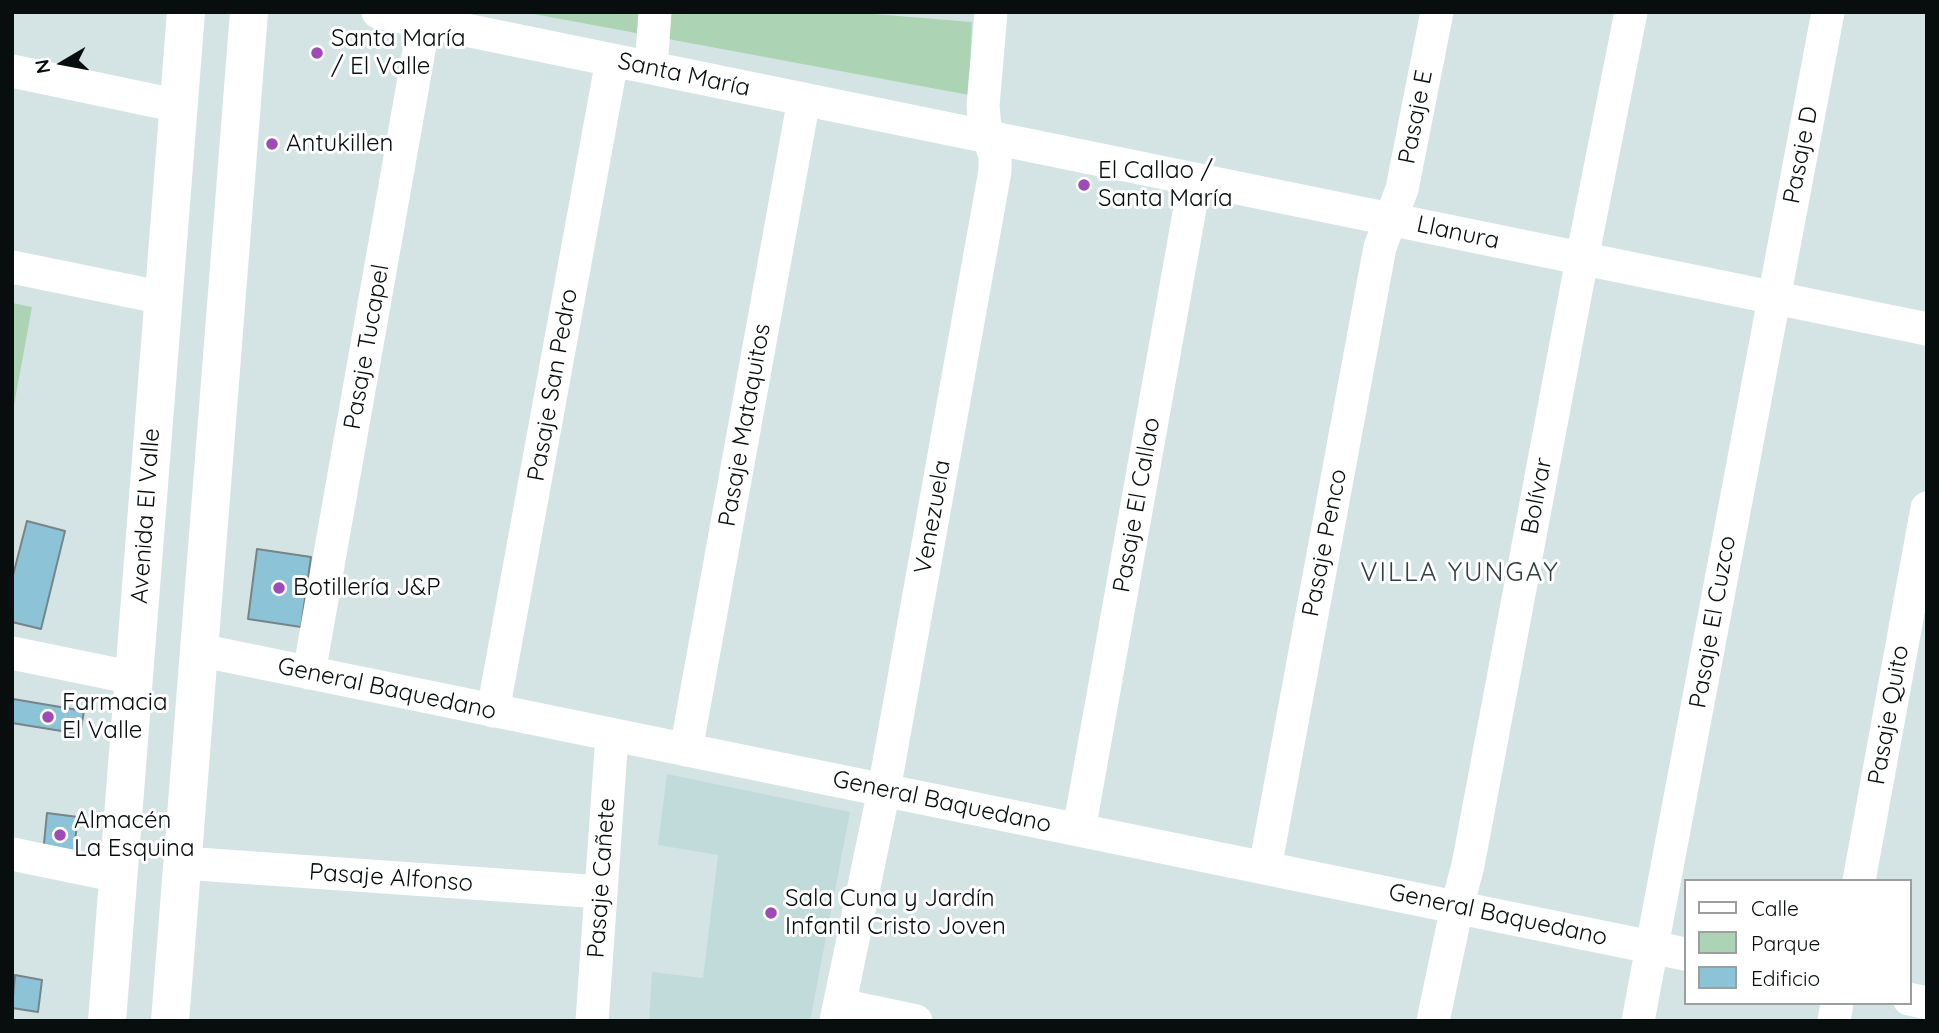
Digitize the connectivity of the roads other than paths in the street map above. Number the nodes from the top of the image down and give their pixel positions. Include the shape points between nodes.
1 (186, 12) edge
2 (249, 12) edge
3 (378, 12) edge
4 (655, 12) edge
5 (991, 12) edge
6 (1437, 12) edge
7 (1631, 12) edge
8 (1828, 12) edge
9 (424, 22) junction
10 (612, 60) junction
11 (651, 68) junction
12 (12, 71) edge
13 (804, 99) junction
14 (179, 106) junction
15 (989, 138) junction
16 (1195, 180) junction
17 (1390, 219) junction
18 (1582, 259) junction
19 (12, 267) edge
20 (163, 298) junction
21 (1773, 298) junction
22 (1927, 329) edge
23 (1927, 508) edge
24 (199, 650) junction
25 (12, 653) edge
26 (309, 673) junction
27 (134, 678) junction
28 (493, 711) junction
29 (612, 735) junction
30 (686, 750) junction
31 (884, 790) junction
32 (1079, 830) junction
33 (12, 854) edge
34 (182, 863) junction
35 (1265, 868) junction
36 (119, 876) junction
37 (1860, 879) edge
38 (601, 892) junction
39 (1457, 907) junction
40 (1669, 950) edge
41 (838, 1013) edge
42 (107, 1021) edge
43 (170, 1021) edge
44 (592, 1021) edge
45 (916, 1021) edge
46 (1433, 1021) edge
47 (1638, 1021) edge

1 - 14 street, Avenida El Valle
2 - 24 street
3 - 9 street, Santa María
4 - 11 street
5 - 15 street, Venezuela via 983,106
6 - 17 street, Pasaje E via 1402,189
7 - 18 street, Bolívar
8 - 21 street, Pasaje D
9 - 10 street, Santa María
9 - 26 street, Pasaje Tucapel
10 - 11 street, Santa María
10 - 28 street, Pasaje San Pedro
11 - 13 street, Santa María
12 - 14 street
13 - 15 street, Santa María
13 - 30 street, Pasaje Mataquitos
14 - 20 street, Avenida El Valle
15 - 16 street, Llanura
15 - 31 street, Venezuela via 995,171
16 - 17 street, Llanura
16 - 32 street, Pasaje El Callao
17 - 18 street, Llanura
17 - 35 street, Pasaje Penco via 1380,247
18 - 21 street, Llanura
18 - 39 street, Bolívar
19 - 20 street
20 - 27 street, Avenida El Valle
21 - 22 street, Llanura
21 - 40 street, Pasaje El Cuzco
23 - 37 street, Pasaje Quito
24 - 26 street, General Baquedano
24 - 34 street
25 - 27 street
26 - 28 street, General Baquedano
27 - 36 street, Avenida El Valle
28 - 29 street, General Baquedano
29 - 30 street, General Baquedano
29 - 38 street, Pasaje Cañete
30 - 31 street, General Baquedano
31 - 32 street, General Baquedano
31 - 41 street, Venezuela
32 - 35 street, General Baquedano
33 - 36 street
34 - 38 street, Pasaje Alfonso
34 - 43 street
35 - 39 street, General Baquedano
36 - 42 street, Avenida El Valle
38 - 44 street, Pasaje Cañete
39 - 40 street, General Baquedano
39 - 46 street, Bolívar
40 - 47 street, Pasaje El Cuzco
41 - 45 street

